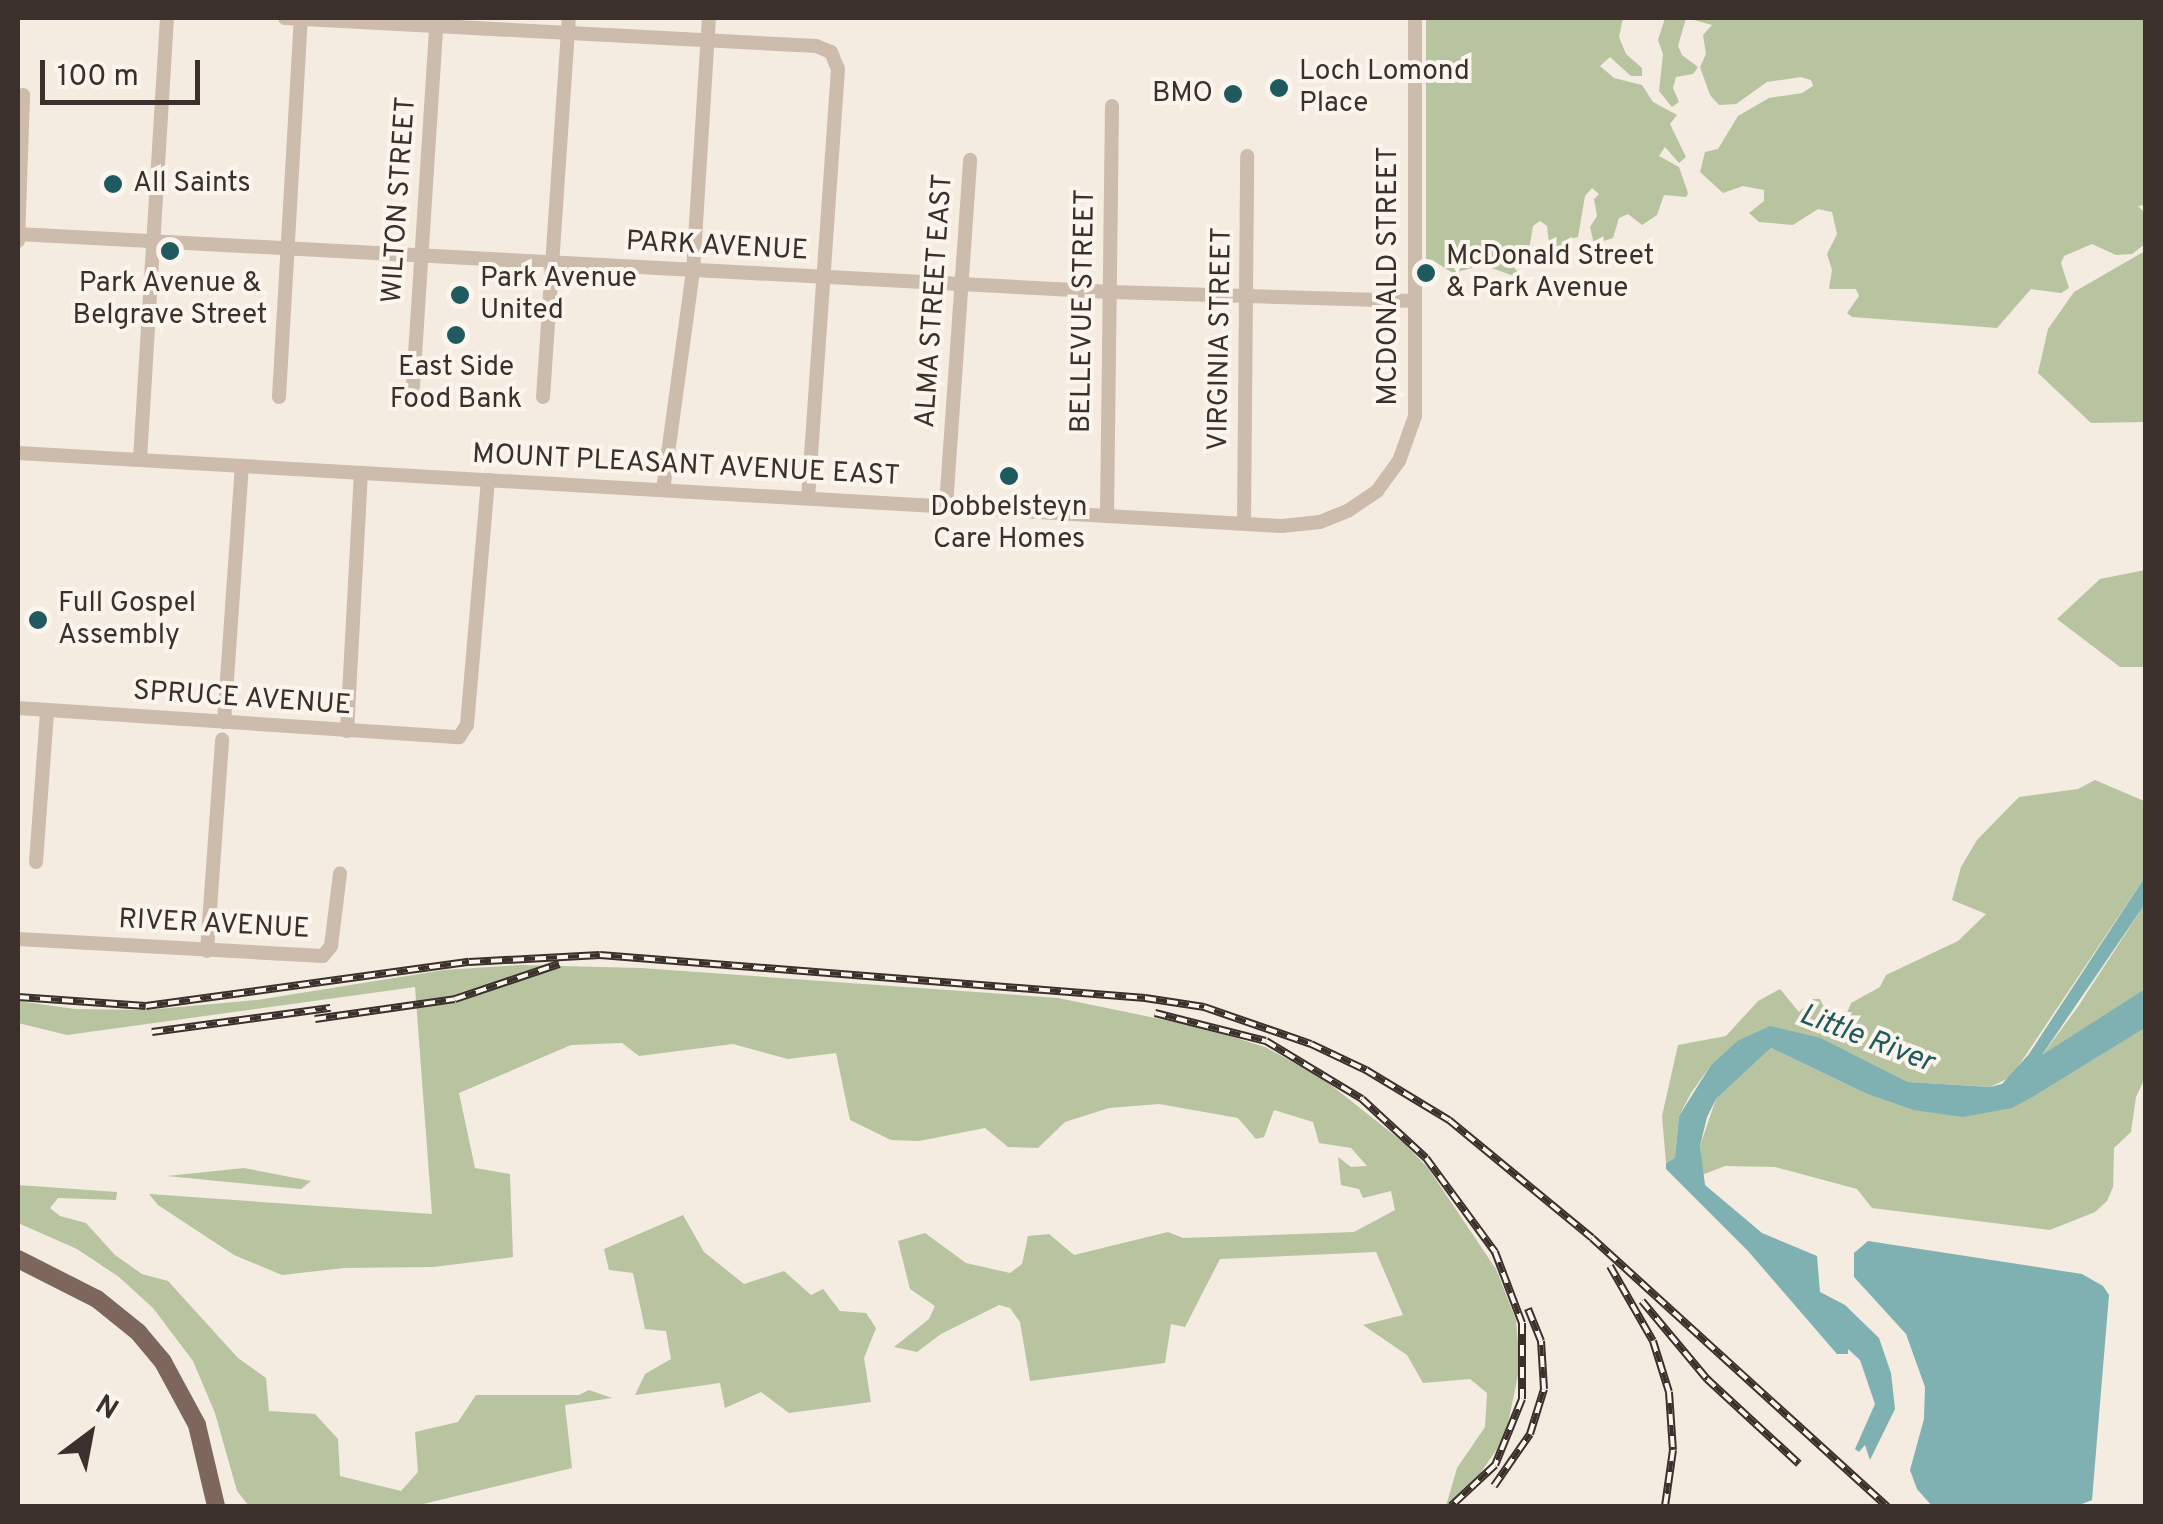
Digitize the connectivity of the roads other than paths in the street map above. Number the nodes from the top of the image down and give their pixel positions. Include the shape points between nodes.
1 (167, 18) edge
2 (285, 18) edge
3 (301, 18) edge
4 (569, 18) edge
5 (709, 18) edge
6 (1415, 18) edge
7 (437, 22) edge
8 (568, 34) junction
9 (708, 42) junction
10 (23, 95) dead end
11 (1112, 106) dead end
12 (1247, 156) dead end
13 (970, 160) dead end
14 (18, 234) edge
15 (150, 241) junction
16 (18, 242) edge
17 (288, 248) junction
18 (422, 258) junction
19 (552, 265) junction
20 (693, 271) junction
21 (823, 277) junction
22 (960, 284) junction
23 (1111, 292) junction
24 (1246, 298) junction
25 (1414, 301) junction
26 (413, 386) dead end
27 (280, 396) dead end
28 (543, 397) dead end
29 (18, 454) edge
30 (140, 460) junction
31 (242, 466) junction
32 (360, 472) junction
33 (488, 480) junction
34 (663, 490) junction
35 (808, 498) junction
36 (946, 506) junction
37 (1349, 510) joint
38 (1106, 516) junction
39 (1244, 522) junction
40 (18, 708) edge
41 (47, 710) junction
42 (224, 722) junction
43 (347, 732) junction
44 (222, 740) dead end
45 (36, 862) dead end
46 (340, 874) dead end
47 (18, 939) edge
48 (208, 951) junction
49 (18, 1258) edge
50 (216, 1506) edge

1 - 15 street
2 - 3 street
3 - 7 street
3 - 17 street
4 - 8 street
5 - 9 street
6 - 25 street, MCDONALD STREET
7 - 8 street
7 - 18 street, WILTON STREET
8 - 9 street
8 - 19 street
9 - 20 street
9 - 21 street via 831,52 838,68
10 - 14 street
11 - 23 street, BELLEVUE STREET
12 - 24 street, VIRGINIA STREET
13 - 22 street, ALMA STREET EAST
14 - 15 street, PARK AVENUE
14 - 16 street
15 - 17 street, PARK AVENUE
15 - 30 street
17 - 18 street, PARK AVENUE
17 - 27 street
18 - 19 street, PARK AVENUE
18 - 26 street, WILTON STREET
19 - 20 street, PARK AVENUE
19 - 28 street
20 - 21 street, PARK AVENUE
20 - 34 street
21 - 22 street, PARK AVENUE
21 - 35 street
22 - 23 street, PARK AVENUE
22 - 36 street, ALMA STREET EAST
23 - 24 street, PARK AVENUE
23 - 38 street, BELLEVUE STREET
24 - 25 street, PARK AVENUE
24 - 39 street, VIRGINIA STREET
25 - 37 street, MCDONALD STREET via 1411,430 1388,477
29 - 30 street, MOUNT PLEASANT AVENUE EAST
30 - 31 street, MOUNT PLEASANT AVENUE EAST
31 - 32 street, MOUNT PLEASANT AVENUE EAST
31 - 42 street
32 - 33 street, MOUNT PLEASANT AVENUE EAST
32 - 43 street
33 - 34 street, MOUNT PLEASANT AVENUE EAST
33 - 43 street, SPRUCE AVENUE via 463,735
34 - 35 street, MOUNT PLEASANT AVENUE EAST
35 - 36 street, MOUNT PLEASANT AVENUE EAST
36 - 38 street, MOUNT PLEASANT AVENUE EAST
37 - 39 street, MOUNT PLEASANT AVENUE EAST via 1304,524
38 - 39 street, MOUNT PLEASANT AVENUE EAST
40 - 41 street, SPRUCE AVENUE
41 - 42 street, SPRUCE AVENUE
41 - 45 street
42 - 43 street, SPRUCE AVENUE
44 - 48 street
46 - 48 street, RIVER AVENUE via 326,954
47 - 48 street, RIVER AVENUE
49 - 50 main road via 97,1299 163,1362 197,1424

